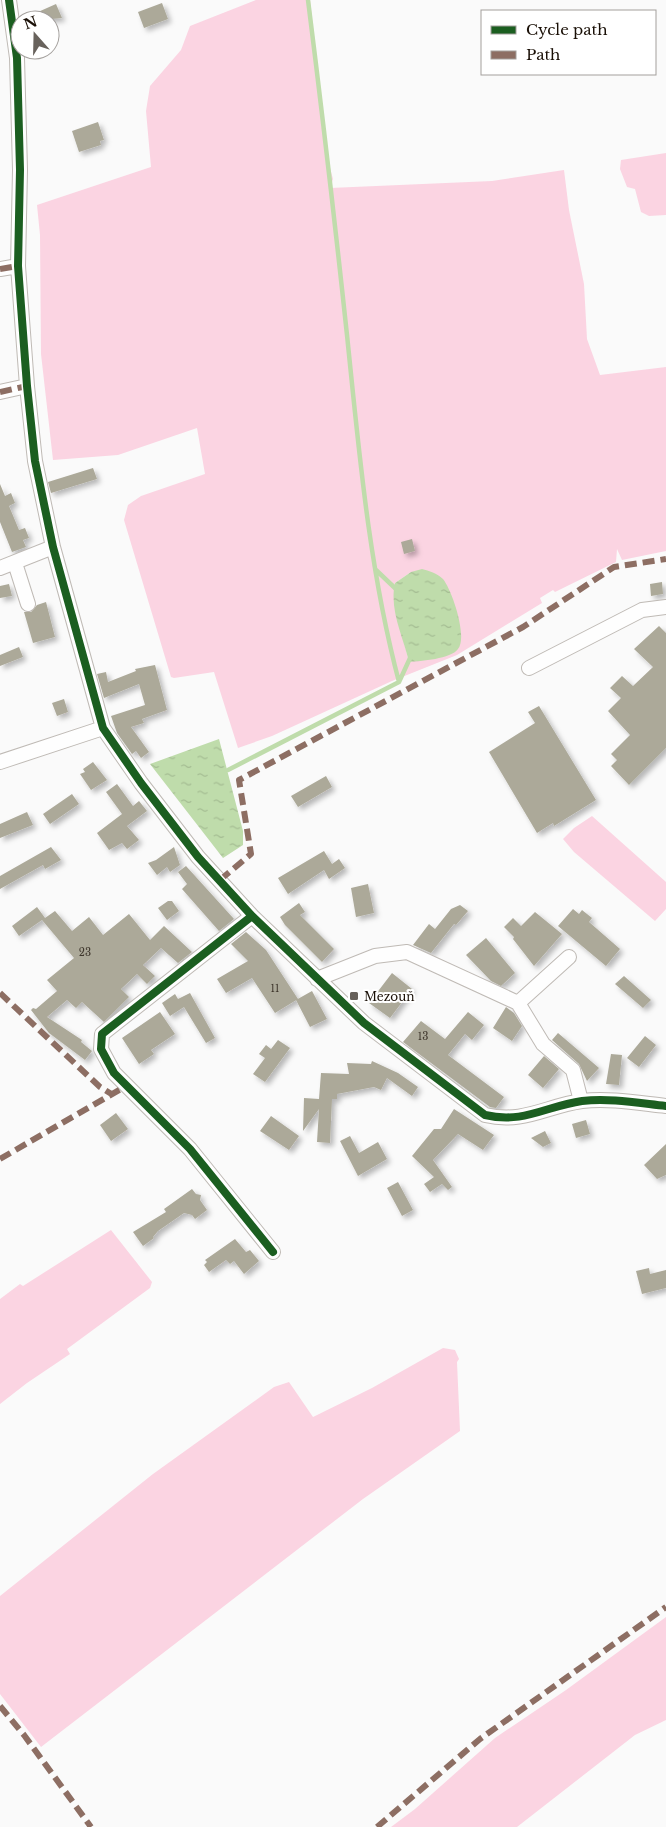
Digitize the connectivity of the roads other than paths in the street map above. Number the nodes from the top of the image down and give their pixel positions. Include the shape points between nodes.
1 (9, 0) edge
2 (18, 266) junction
3 (0, 269) edge
4 (27, 386) junction
5 (0, 392) edge
6 (52, 547) junction
7 (15, 563) junction
8 (0, 568) edge
9 (28, 604) dead end
10 (666, 607) edge
11 (529, 668) dead end
12 (103, 728) junction
13 (0, 762) edge
14 (252, 916) junction
15 (569, 957) dead end
16 (317, 979) junction
17 (518, 1003) junction
18 (581, 1101) junction
19 (666, 1106) edge
20 (273, 1252) dead end

1 - 2 street via 17,58
2 - 3 street
2 - 4 street
4 - 5 street
4 - 6 street via 35,461
6 - 7 street
6 - 12 street
7 - 8 street
7 - 9 street
10 - 11 street via 642,610
12 - 13 street
12 - 14 street via 198,857
14 - 16 street
14 - 20 street via 102,1034 101,1049 114,1073 190,1149
15 - 17 street
16 - 17 street via 375,956 407,952
16 - 18 street via 364,1023 485,1115 503,1119 528,1116
17 - 18 street via 543,1044 573,1070
18 - 19 street

